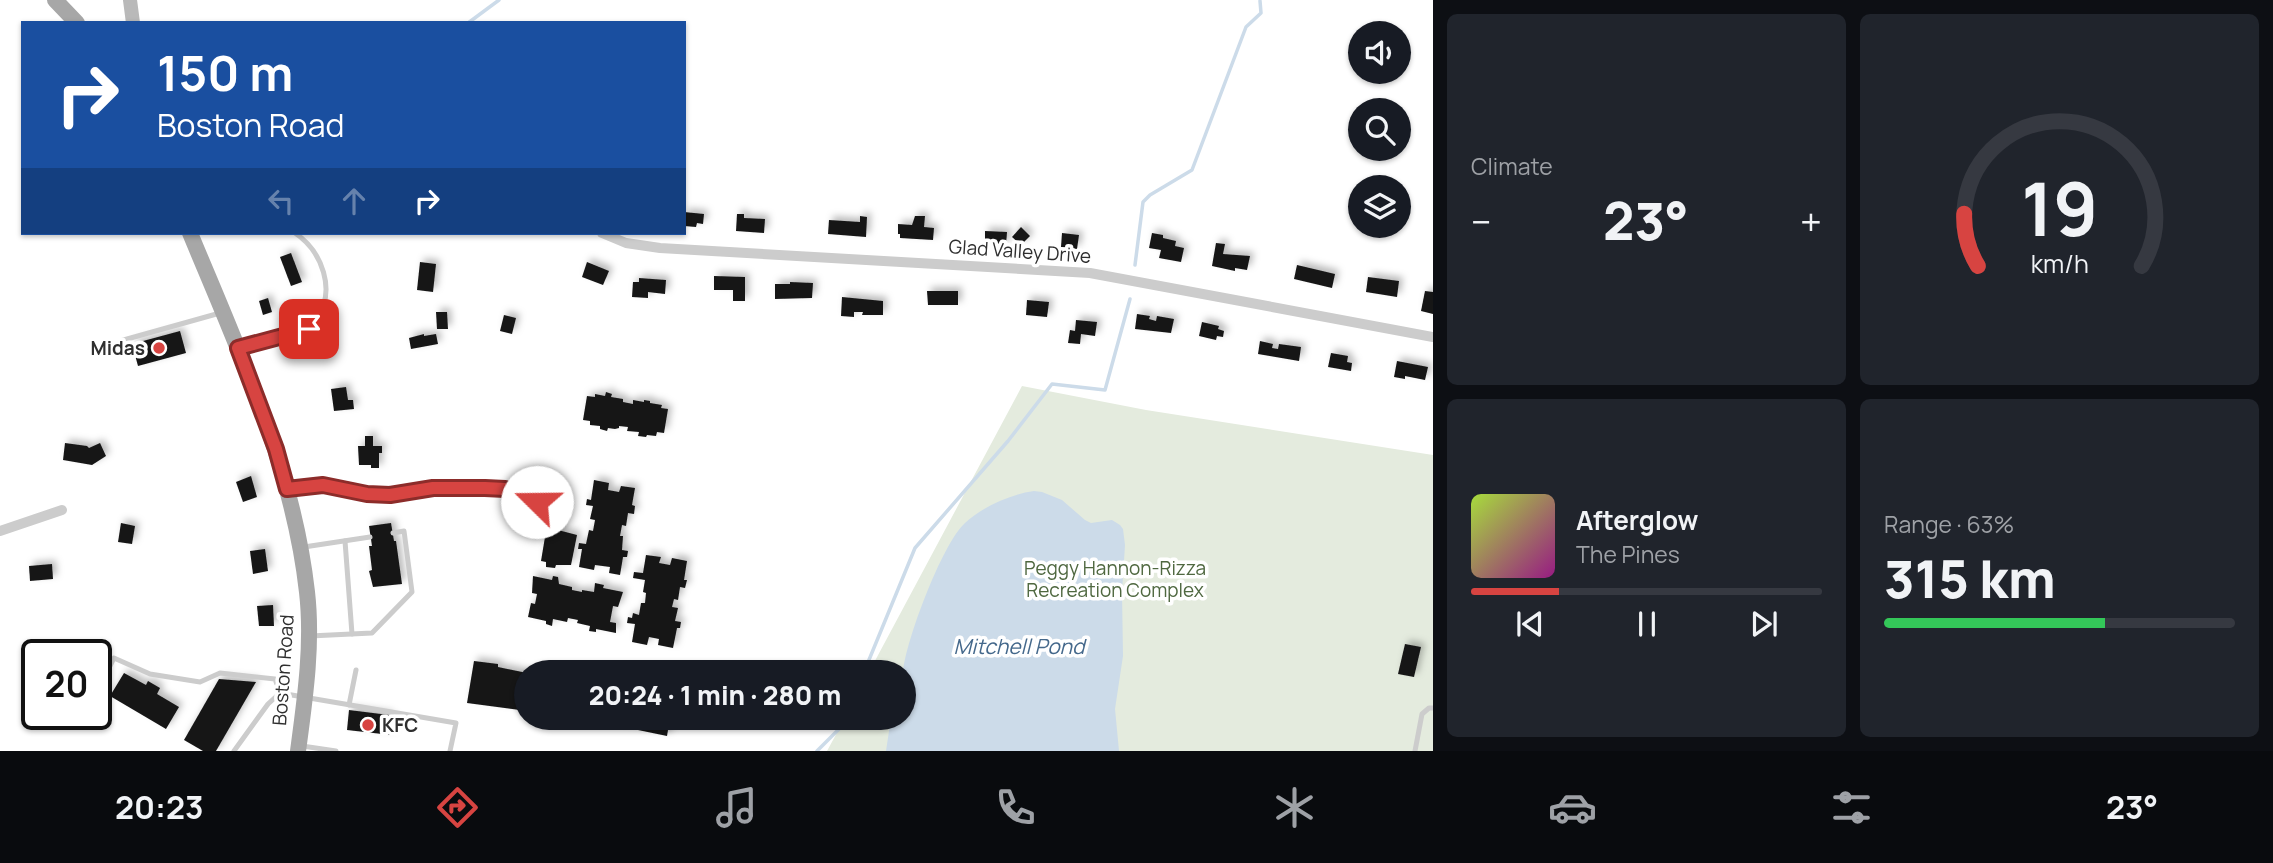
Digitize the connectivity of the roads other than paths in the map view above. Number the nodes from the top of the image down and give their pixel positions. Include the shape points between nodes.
1 (55, 0) edge
2 (130, 0) edge
3 (75, 21) edge
4 (132, 21) edge
5 (191, 235) edge
6 (298, 235) edge
7 (607, 235) edge
8 (223, 312) junction
9 (1433, 337) edge
10 (120, 341) dead end
11 (238, 348) junction
12 (287, 489) junction
13 (537, 502) dead end
14 (62, 510) dead end
15 (0, 531) edge
16 (393, 533) dead end
17 (370, 537) dead end
18 (345, 541) junction
19 (300, 548) junction
20 (352, 634) junction
21 (309, 636) junction
22 (112, 662) edge
23 (356, 670) dead end
24 (280, 693) junction
25 (304, 697) junction
26 (349, 705) junction
27 (1433, 708) edge
28 (297, 749) edge
29 (234, 751) edge
30 (335, 751) edge
31 (450, 751) edge
32 (1415, 751) edge

1 - 3 main road
2 - 4 street
5 - 8 main road, Boston Road
6 - 11 lane via 317,256 327,282 323,310 309,329
7 - 9 street, Glad Valley Drive via 660,248 1090,273
8 - 10 lane
8 - 11 main road, Boston Road
11 - 12 main road, Boston Road
12 - 13 lane via 323,485 390,495 433,488 505,489
12 - 19 main road, Boston Road
14 - 15 street
16 - 20 lane via 404,531 412,592 372,633
17 - 18 lane
18 - 19 lane
18 - 20 lane
19 - 21 main road, Boston Road
20 - 21 lane
21 - 25 main road, Boston Road
22 - 24 lane via 114,658 150,674 200,682 220,673 275,679
23 - 26 lane
24 - 25 lane
24 - 29 lane
25 - 26 lane
25 - 28 main road, Boston Road
26 - 31 lane via 456,723
27 - 32 lane via 1422,714
28 - 30 lane

